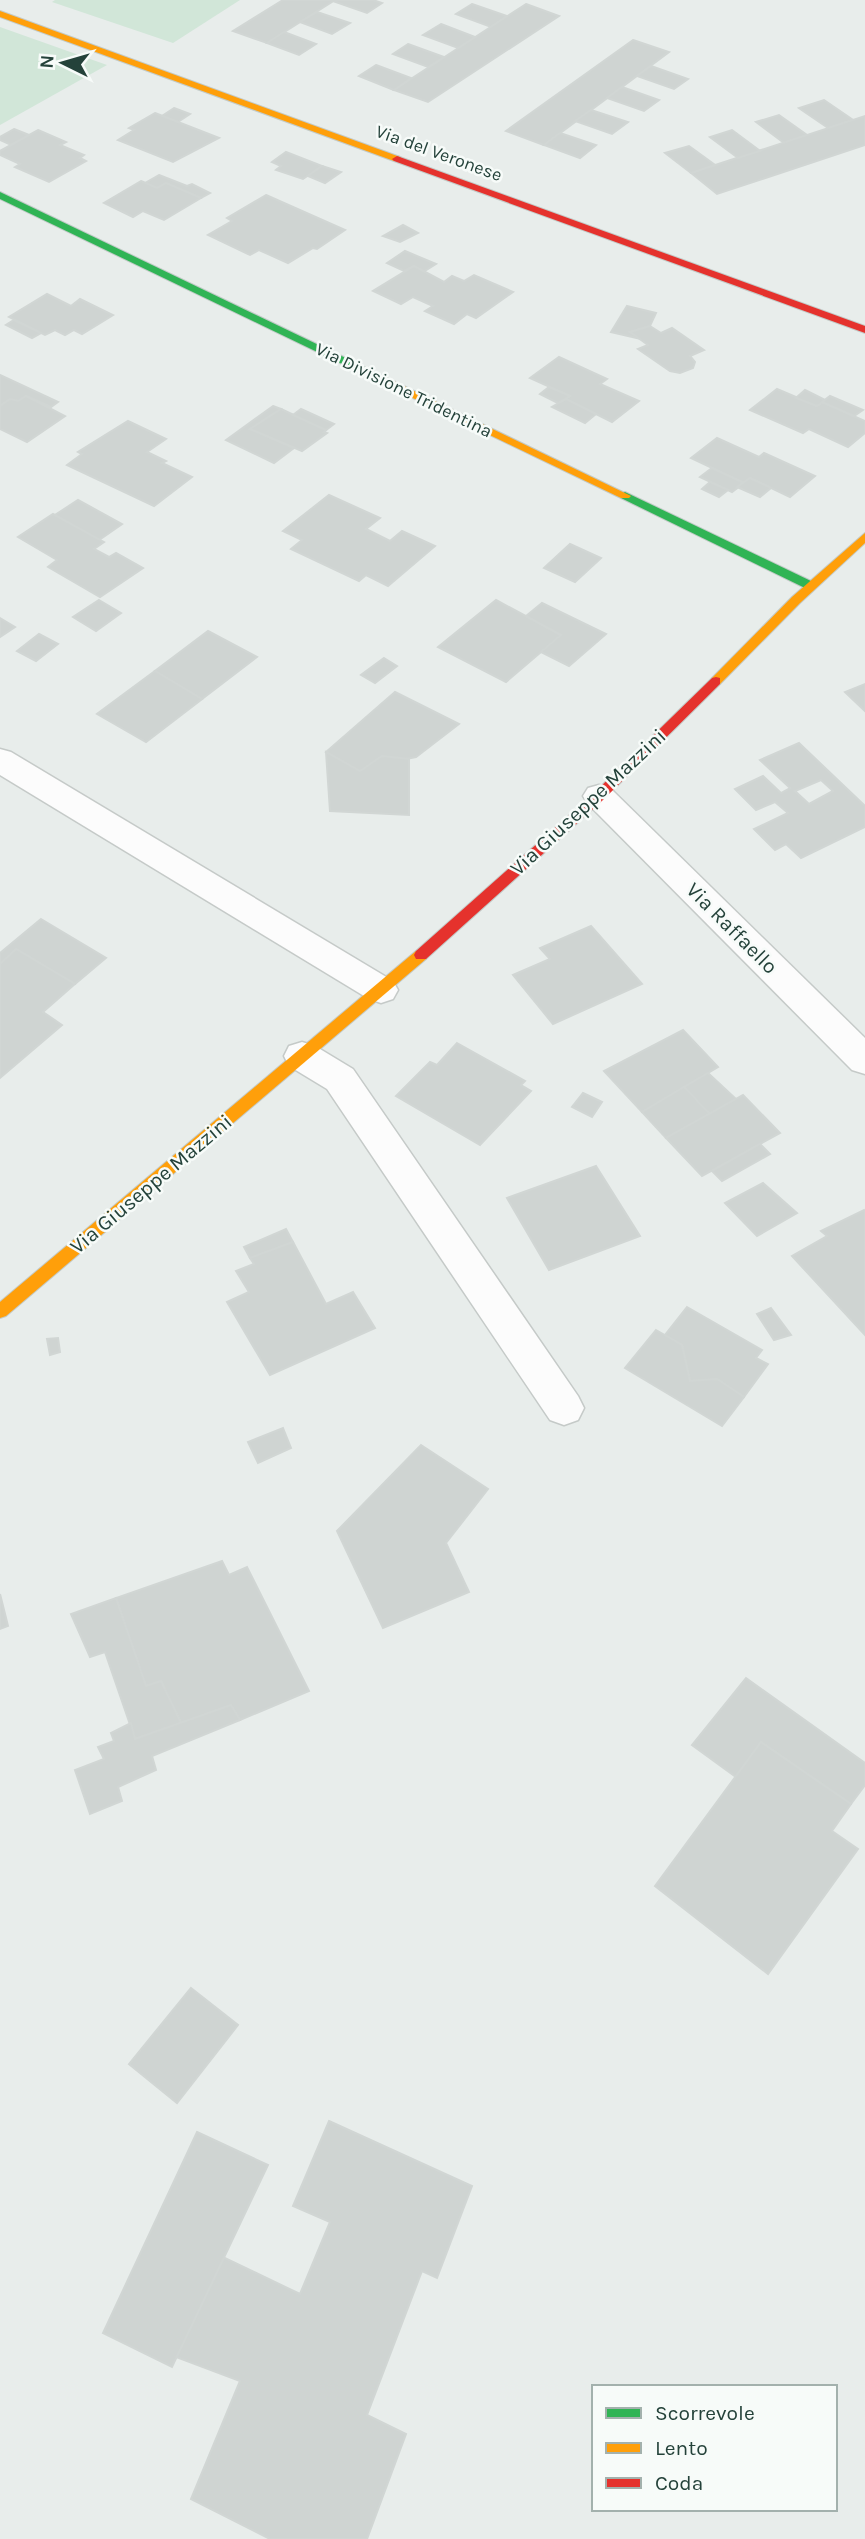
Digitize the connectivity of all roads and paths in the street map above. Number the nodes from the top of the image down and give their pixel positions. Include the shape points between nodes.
1 (0, 14) edge
2 (0, 195) edge
3 (865, 330) edge
4 (865, 537) edge
5 (809, 585) junction
6 (0, 760) edge
7 (599, 796) junction
8 (381, 990) junction
9 (302, 1056) junction
10 (865, 1060) edge
11 (0, 1311) edge
12 (564, 1408) dead end

1 - 3 street, Via del Veronese
2 - 5 street, Via Divisione Tridentina
4 - 5 street, Via Giuseppe Mazzini
5 - 7 street, Via Giuseppe Mazzini
6 - 8 street
7 - 8 street, Via Giuseppe Mazzini
7 - 10 street, Via Raffaello
8 - 9 street, Via Giuseppe Mazzini
9 - 11 street, Via Giuseppe Mazzini
9 - 12 street via 340,1079

